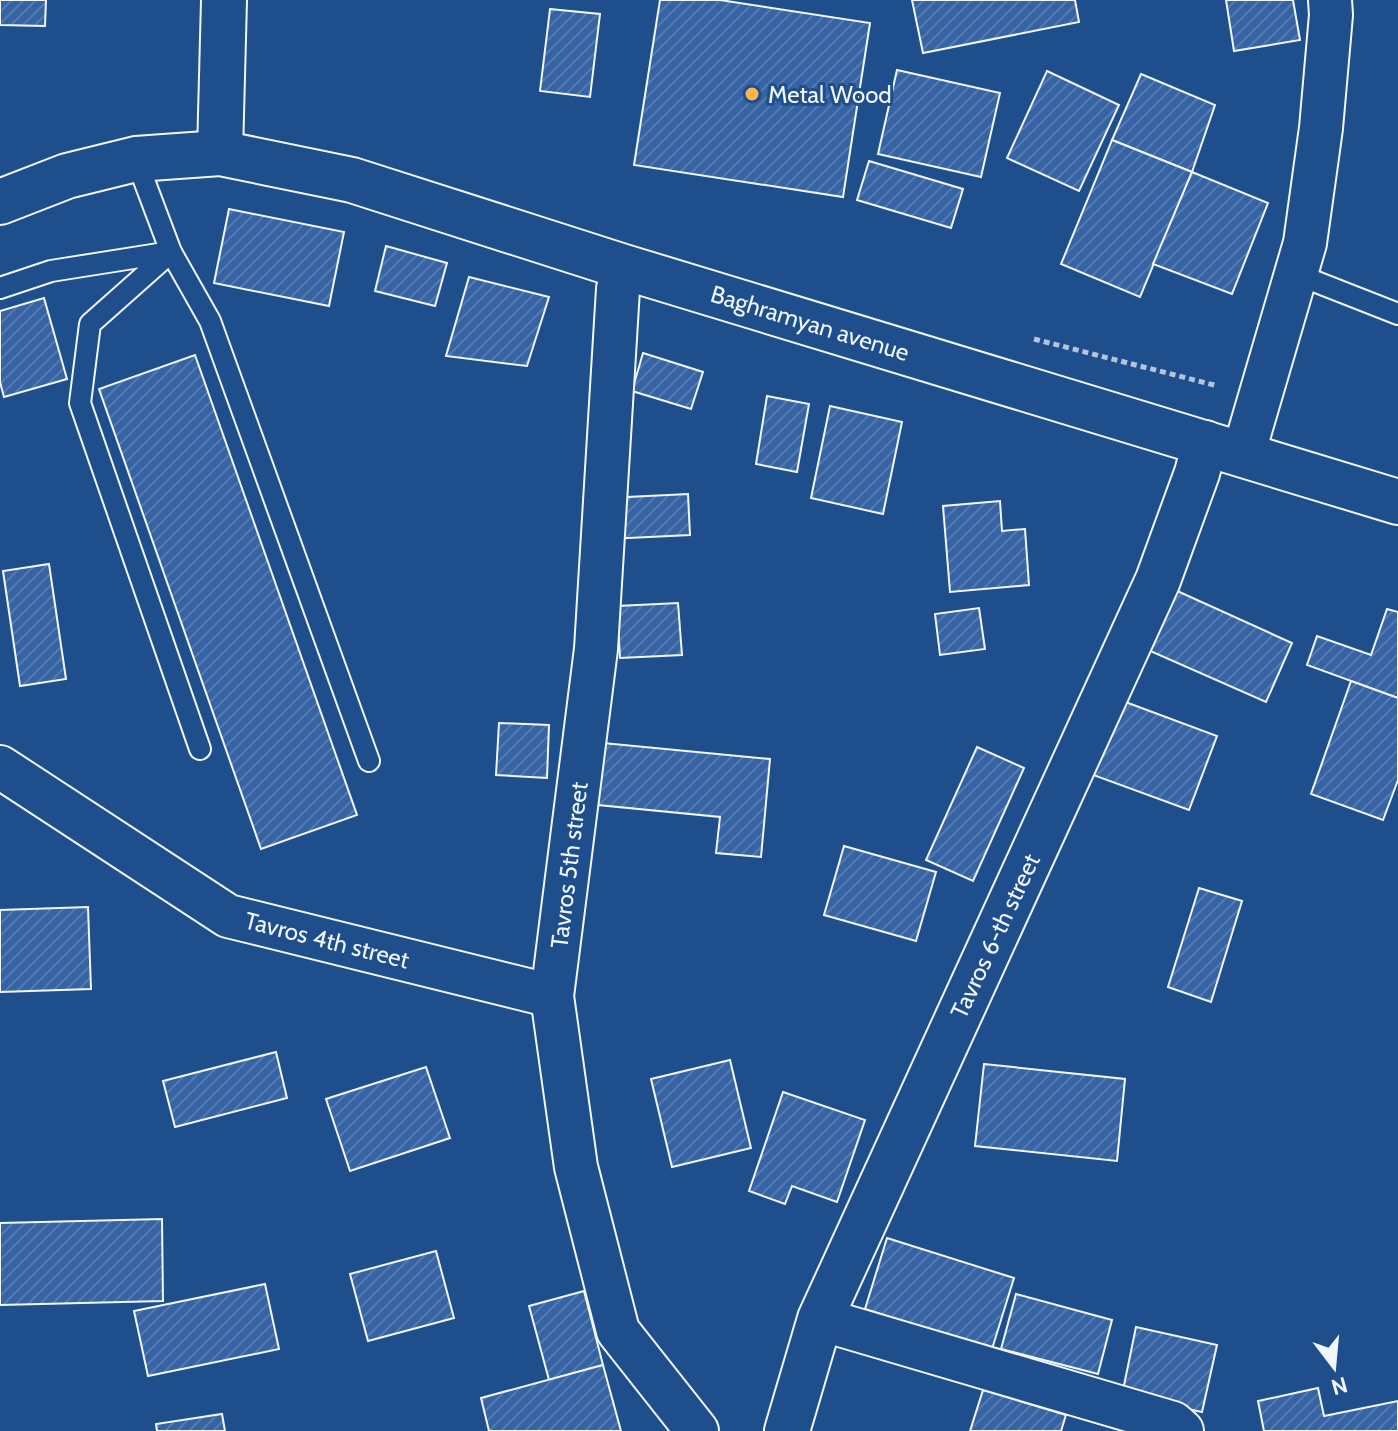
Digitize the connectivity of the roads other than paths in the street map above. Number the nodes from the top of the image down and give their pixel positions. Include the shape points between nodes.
1 (224, 0) edge
2 (1330, 0) edge
3 (220, 153) junction
4 (136, 159) junction
5 (0, 202) edge
6 (171, 252) junction
7 (624, 267) junction
8 (1296, 274) junction
9 (0, 288) edge
10 (1398, 314) edge
11 (1224, 449) junction
12 (1398, 502) edge
13 (200, 749) dead end
14 (369, 761) dead end
15 (0, 767) edge
16 (552, 996) junction
17 (820, 1319) junction
18 (697, 1431) edge
19 (787, 1431) edge
20 (1182, 1431) edge

1 - 3 main road
2 - 8 street via 1321,128
3 - 4 main road, Baghramyan avenue
3 - 7 main road, Baghramyan avenue via 352,180
4 - 5 main road, Baghramyan avenue via 67,176
4 - 6 lane
6 - 9 lane via 51,271
6 - 13 lane via 90,324 80,403
6 - 14 lane via 210,321
7 - 11 main road, Baghramyan avenue
7 - 16 street, Tavros 5th street via 618,289 596,649
8 - 10 lane
8 - 11 street
11 - 12 main road, Baghramyan avenue
11 - 17 main road, Tavros 6-th street via 1197,473 1158,580
15 - 16 street, Tavros 4th street via 228,916
16 - 18 street, Tavros 5th street via 576,1167 618,1331
17 - 19 main road, Tavros 6-th street
17 - 20 street via 1173,1423

